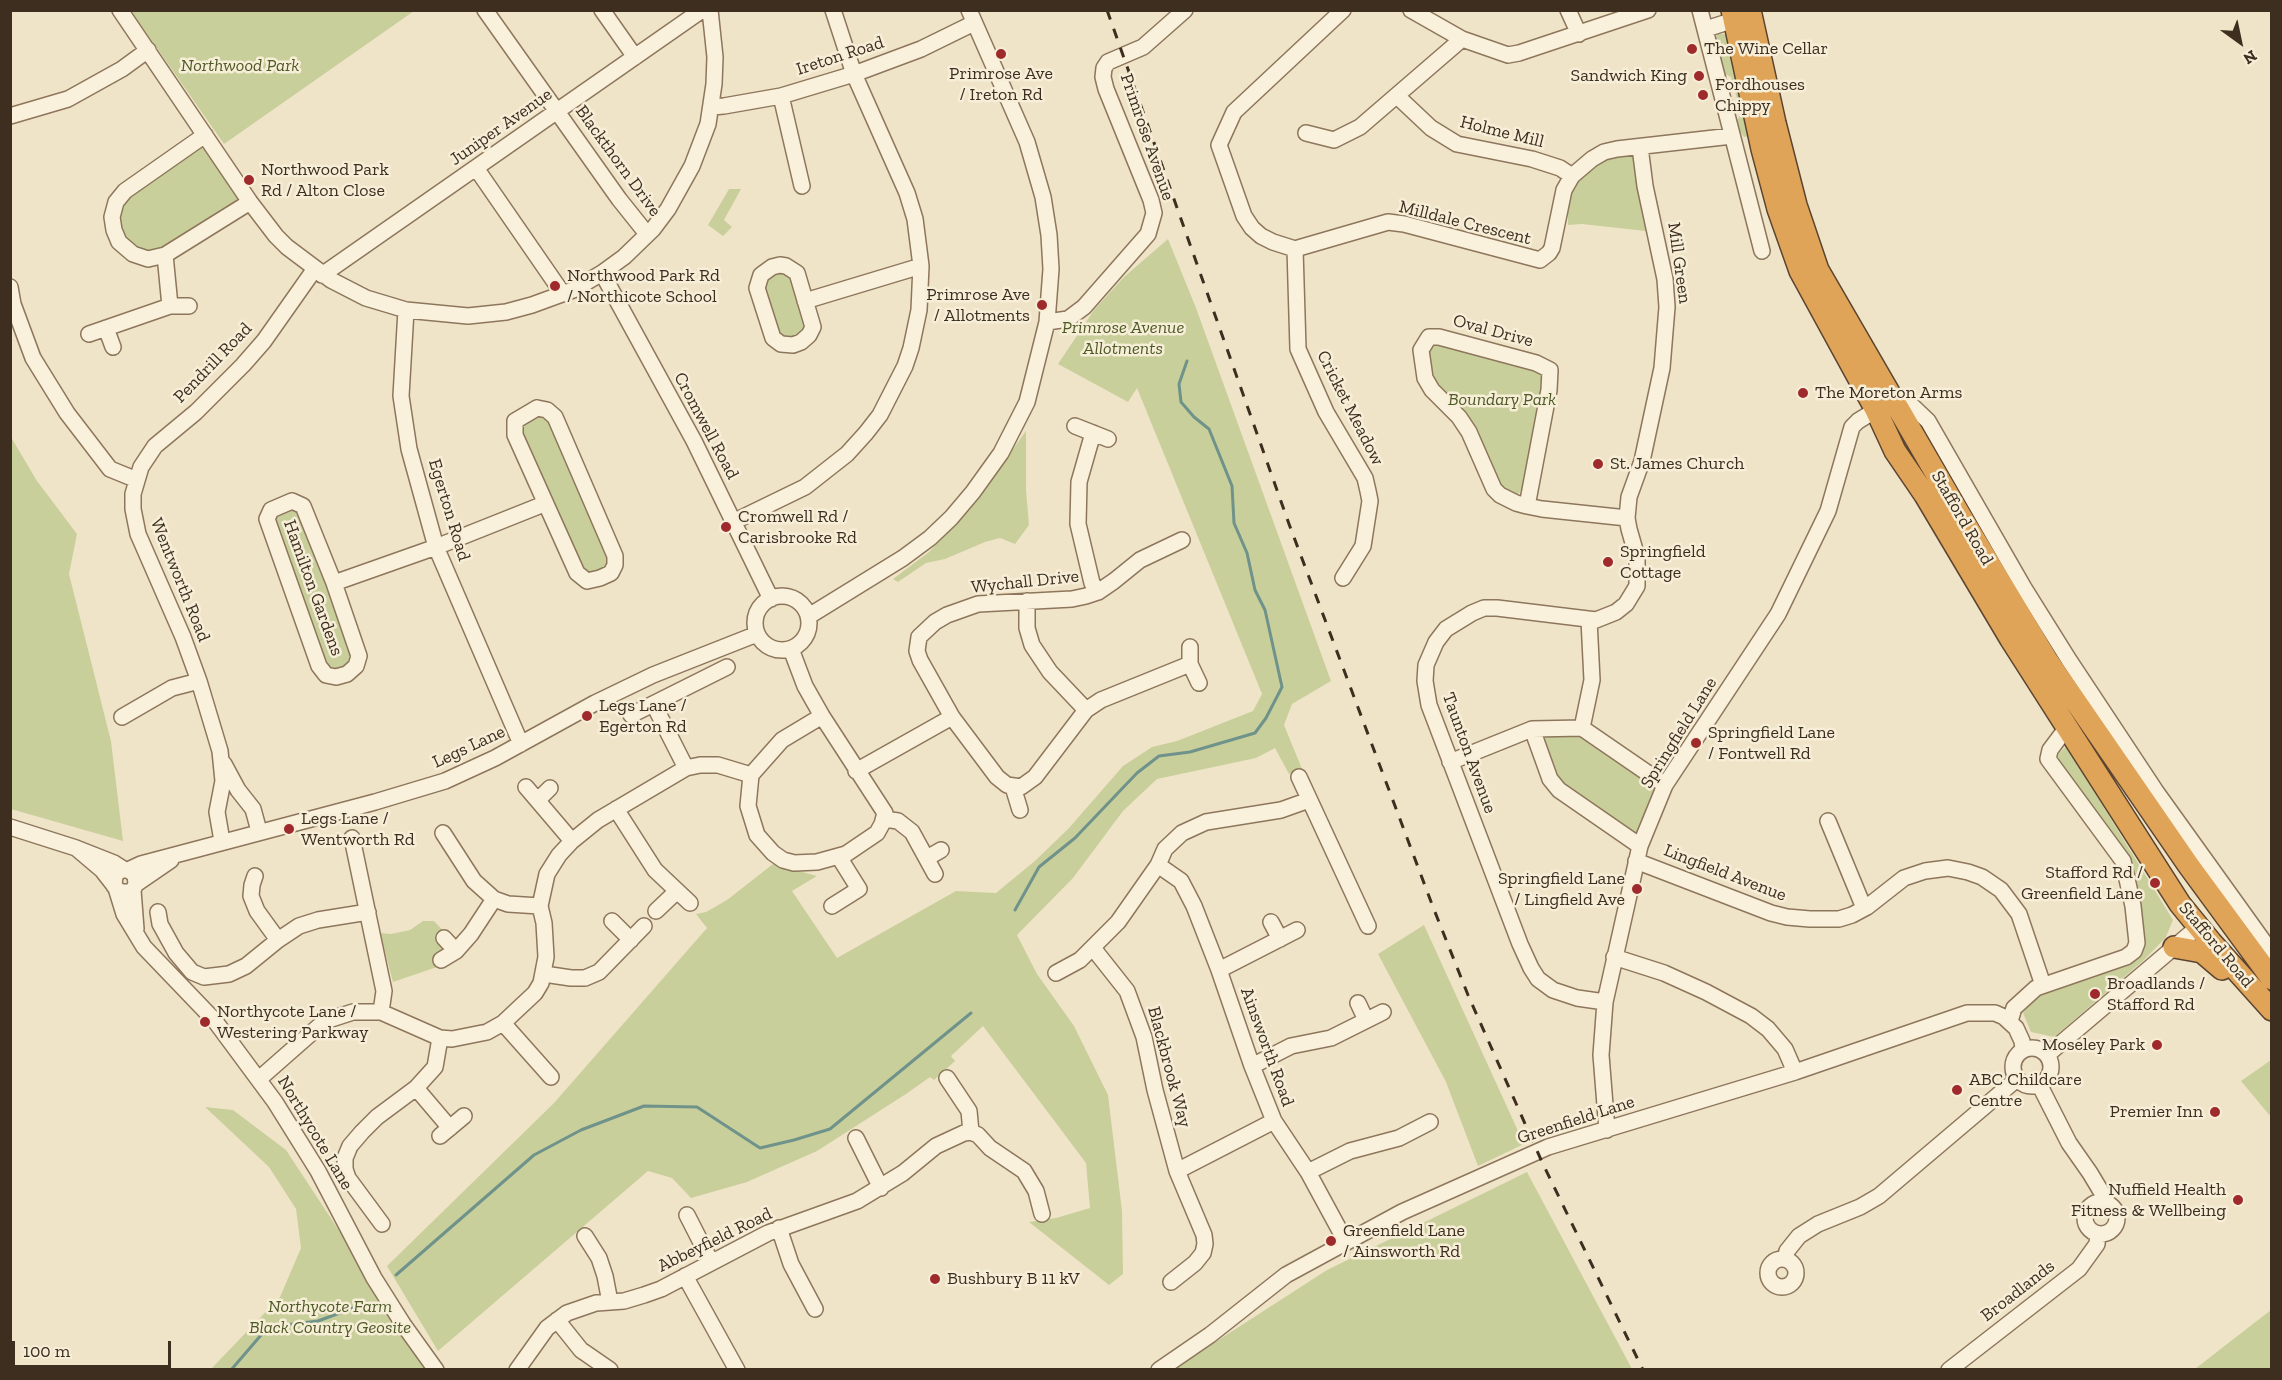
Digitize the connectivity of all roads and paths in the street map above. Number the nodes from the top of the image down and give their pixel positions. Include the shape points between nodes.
1 (120, 10) edge
2 (485, 10) edge
3 (602, 10) edge
4 (702, 10) edge
5 (710, 10) edge
6 (833, 10) edge
7 (1185, 10) edge
8 (1343, 10) edge
9 (1411, 10) edge
10 (1568, 10) edge
11 (1648, 10) edge
12 (1700, 10) edge
13 (1739, 13) edge
14 (972, 17) edge
15 (1706, 29) junction
16 (1579, 34) junction
17 (1462, 39) junction
18 (148, 50) junction
19 (635, 57) junction
20 (854, 74) junction
21 (781, 96) junction
22 (1397, 96) junction
23 (711, 107) junction
24 (557, 111) junction
25 (10, 116) edge
26 (1306, 133) dead end
27 (205, 135) junction
28 (1732, 136) junction
29 (1640, 147) junction
30 (476, 168) junction
31 (1572, 177) junction
32 (802, 186) dead end
33 (250, 202) junction
34 (647, 234) junction
35 (1294, 249) junction
36 (1762, 251) dead end
37 (165, 255) junction
38 (921, 266) junction
39 (318, 272) junction
40 (602, 273) junction
41 (10, 287) edge
42 (563, 294) junction
43 (806, 301) junction
44 (170, 306) junction
45 (189, 306) dead end
46 (406, 310) junction
47 (1047, 322) junction
48 (106, 328) junction
49 (89, 334) dead end
50 (113, 347) dead end
51 (1885, 404) junction
52 (1652, 419) joint
53 (1075, 426) dead end
54 (1093, 433) junction
55 (1108, 439) dead end
56 (137, 480) junction
57 (544, 504) junction
58 (1527, 506) junction
59 (1627, 518) junction
60 (733, 522) junction
61 (1182, 540) dead end
62 (436, 547) junction
63 (1343, 578) dead end
64 (334, 583) junction
65 (1098, 592) junction
66 (771, 599) junction
67 (1027, 601) junction
68 (809, 616) junction
69 (1589, 620) junction
70 (758, 634) junction
71 (1190, 647) dead end
72 (791, 649) junction
73 (1190, 664) junction
74 (728, 667) dead end
75 (199, 681) junction
76 (1199, 683) dead end
77 (654, 705) junction
78 (1086, 710) junction
79 (631, 715) dead end
80 (822, 716) junction
81 (122, 717) dead end
82 (952, 717) junction
83 (2068, 726) junction
84 (1582, 728) junction
85 (1532, 729) junction
86 (521, 744) junction
87 (223, 761) junction
88 (1450, 762) junction
89 (686, 768) junction
90 (856, 771) junction
91 (751, 775) junction
92 (1299, 777) dead end
93 (1665, 785) junction
94 (526, 787) dead end
95 (1013, 787) junction
96 (550, 788) dead end
97 (2141, 796) junction
98 (538, 800) junction
99 (1309, 800) junction
100 (616, 809) junction
101 (1020, 810) dead end
102 (1828, 821) dead end
103 (883, 822) junction
104 (10, 827) edge
105 (259, 831) junction
106 (443, 833) dead end
107 (222, 841) junction
108 (572, 841) junction
109 (76, 848) junction
110 (351, 848) dead end
111 (941, 850) dead end
112 (180, 853) junction
113 (1638, 853) junction
114 (839, 857) junction
115 (927, 858) junction
116 (1158, 865) junction
117 (126, 870) junction
118 (935, 874) dead end
119 (249, 885) dead end
120 (115, 887) junction
121 (134, 887) junction
122 (676, 892) junction
123 (494, 899) junction
124 (690, 903) dead end
125 (2226, 903) junction
126 (540, 906) junction
127 (832, 906) dead end
128 (1864, 908) junction
129 (656, 911) dead end
130 (158, 912) dead end
131 (368, 912) junction
132 (612, 921) dead end
133 (1270, 922) dead end
134 (644, 926) dead end
135 (1368, 926) dead end
136 (2198, 927) junction
137 (1297, 930) dead end
138 (137, 934) junction
139 (444, 938) dead end
140 (1280, 939) junction
141 (278, 940) junction
142 (631, 940) junction
143 (2174, 947) junction
144 (1094, 948) junction
145 (456, 951) junction
146 (2271, 953) edge
147 (1614, 957) junction
148 (441, 960) dead end
149 (1219, 970) junction
150 (544, 974) junction
151 (1056, 974) dead end
152 (2271, 979) edge
153 (2043, 985) junction
154 (1605, 1002) junction
155 (1358, 1003) dead end
156 (2271, 1003) edge
157 (381, 1012) junction
158 (1383, 1012) dead end
159 (2271, 1012) edge
160 (1366, 1020) junction
161 (2010, 1021) junction
162 (503, 1023) junction
163 (440, 1038) junction
164 (2023, 1050) junction
165 (2047, 1055) junction
166 (1252, 1066) junction
167 (1795, 1072) junction
168 (551, 1077) dead end
169 (947, 1078) dead end
170 (259, 1079) junction
171 (2017, 1079) junction
172 (2039, 1084) junction
173 (416, 1088) junction
174 (464, 1116) dead end
175 (1274, 1121) junction
176 (1420, 1123) dead end
177 (1607, 1130) junction
178 (971, 1132) junction
179 (857, 1149) dead end
180 (1177, 1171) junction
181 (1308, 1172) junction
182 (2097, 1185) junction
183 (881, 1188) junction
184 (2108, 1203) junction
185 (2091, 1207) junction
186 (1024, 1210) dead end
187 (687, 1215) dead end
188 (382, 1224) dead end
189 (779, 1228) junction
190 (2098, 1234) junction
191 (585, 1236) dead end
192 (1346, 1242) junction
193 (1785, 1259) dead end
194 (711, 1262) junction
195 (1174, 1274) dead end
196 (685, 1276) junction
197 (815, 1299) dead end
198 (610, 1302) junction
199 (557, 1320) junction
200 (436, 1370) edge
201 (517, 1370) edge
202 (610, 1370) edge
203 (737, 1370) edge
204 (1159, 1370) edge
205 (1949, 1370) edge

1 - 18 street
2 - 24 street, Blackthorn Drive
3 - 19 street
4 - 19 street, Juniper Avenue
5 - 23 street via 715,57
6 - 20 street
7 - 47 street, Primrose Avenue via 1143,47 1108,62 1104,68 1103,77 1123,135 1151,200 1151,226 1143,242 1084,307 1068,319
8 - 35 street via 1234,112 1219,145 1244,216 1252,228 1273,243
9 - 17 street
10 - 16 street
11 - 16 street
12 - 15 street
13 - 15 street
13 - 51 highway, Stafford Road via 1818,270
13 - 51 highway, Stafford Road via 1775,199 1800,271
14 - 20 street, Ireton Road via 921,49
14 - 47 street via 1027,142 1042,197 1051,269
15 - 28 street
16 - 17 street via 1508,55
17 - 22 street
18 - 25 street via 68,99
18 - 27 street
19 - 24 street, Juniper Avenue
20 - 21 street, Ireton Road
20 - 38 street via 907,193
21 - 23 street, Ireton Road
21 - 32 street
22 - 26 street via 1360,127 1334,140
22 - 31 street, Holme Mill via 1431,128 1457,144 1532,159 1560,168
23 - 34 street via 703,141 681,190
24 - 30 street, Juniper Avenue
24 - 34 street, Blackthorn Drive
27 - 33 street
27 - 37 street via 133,184 116,202 112,217 119,242 133,254 148,259
28 - 29 street
28 - 36 street
29 - 31 street via 1604,152
29 - 52 street, Mill Green via 1667,307 1662,368
30 - 39 street, Juniper Avenue
30 - 42 street
31 - 35 street, Milldale Crescent via 1564,190 1552,248 1544,258 1536,260 1388,222
33 - 37 street
33 - 39 street via 276,236
34 - 40 street
35 - 63 street, Cricket Meadow via 1298,349 1326,412 1365,478 1370,501 1363,546
37 - 44 street
38 - 43 street
38 - 60 street via 919,310 911,348 880,415 827,472 775,504
39 - 46 street via 366,298
39 - 56 street, Pendrill Road via 264,341 217,392 155,446
40 - 42 street
40 - 60 street, Cromwell Road via 694,441
41 - 56 street via 33,358 67,413 110,469
42 - 46 street via 490,314 446,315
43 - 43 street via 813,327 809,334 793,345 781,344 773,338 758,281 772,267 786,266 797,273
44 - 45 street
44 - 48 street
46 - 62 street, Egerton Road via 401,396 410,449
47 - 68 street via 1027,402 1001,453 973,492 930,538
48 - 49 street
48 - 50 street
51 - 83 highway, Stafford Road via 1918,471 1925,495
51 - 93 street, Springfield Lane via 1852,427 1828,511 1778,614
51 - 97 highway, Stafford Road via 2047,660
51 - 125 street via 1908,402 1928,421 2024,588
52 - 59 street, Taunton Avenue via 1629,497
53 - 54 street
54 - 55 street
54 - 65 street via 1079,482 1078,524 1092,583
56 - 75 street, Wentworth Road via 133,494 135,523
57 - 57 street via 577,573 587,581 611,573 615,556 555,417 537,408 515,422 515,435
57 - 62 street, Hamilton Gardens
58 - 58 street, Oval Drive via 1494,489 1469,432 1425,378 1421,350 1429,336 1550,370
58 - 59 street, Oval Drive
59 - 69 street, Taunton Avenue via 1637,557 1637,586 1632,597 1616,612
60 - 66 street, Cromwell Road
61 - 65 street, Wychall Drive via 1140,560
62 - 64 street, Hamilton Gardens
62 - 86 street, Egerton Road
64 - 64 street, Hamilton Gardens via 359,656 356,666 336,677 326,675 319,666 267,519 271,510 292,501 303,506
65 - 67 street, Wychall Drive via 1072,599
66 - 68 street via 780,596 798,601
66 - 70 street via 757,614
67 - 78 street via 1027,628 1032,645 1050,672
67 - 82 street, Wychall Drive via 965,608 935,622 919,637 920,660
68 - 72 street via 806,636
69 - 84 street via 1592,680
69 - 88 street, Taunton Avenue via 1497,608 1484,609 1446,629 1426,665 1425,681 1429,705
70 - 72 street via 775,650
70 - 86 street, Legs Lane via 645,679
71 - 73 street
72 - 80 street
73 - 76 street
73 - 78 street via 1101,700
74 - 77 street
75 - 81 street via 172,688
75 - 87 street, Wentworth Road
77 - 79 street
77 - 89 street
78 - 95 street via 1035,777 1021,787
80 - 90 street
80 - 91 street via 782,740
82 - 90 street
82 - 95 street, Wychall Drive via 997,777
83 - 136 highway, Stafford Road
83 - 153 street via 2048,759 2123,861 2137,944 2126,957
84 - 85 street
84 - 93 street
85 - 88 street
85 - 113 street, Lingfield Avenue via 1550,779 1559,790
86 - 105 street, Legs Lane via 471,770 417,790
87 - 105 street, Wentworth Road via 253,809
87 - 107 street, Wentworth Road via 222,797 217,812
88 - 154 street, Taunton Avenue via 1520,944 1538,979 1564,994
89 - 91 street via 718,765
89 - 100 street
90 - 103 street via 885,813
91 - 114 street via 748,806 752,824 764,845 783,860 803,863
92 - 99 street
93 - 113 street, Springfield Lane
94 - 98 street
95 - 101 street
96 - 98 street
97 - 125 highway, Stafford Road
97 - 136 highway via 2155,834 2197,901 2201,916
98 - 108 street
99 - 116 street via 1281,810 1206,822 1182,833 1164,849
99 - 135 street
100 - 108 street
100 - 122 street via 654,870
102 - 128 street
103 - 114 street via 877,833
103 - 115 street via 898,821 912,832
104 - 109 street
105 - 107 street, Legs Lane
106 - 123 street via 447,850
107 - 112 street, Legs Lane
108 - 126 street via 547,874
109 - 117 street
109 - 120 street
110 - 131 street
111 - 115 street
112 - 117 street, Legs Lane
112 - 121 street, Legs Lane
113 - 128 street, Lingfield Avenue via 1787,917 1839,919
113 - 147 street, Springfield Lane
114 - 127 street via 859,889
115 - 118 street
116 - 144 street via 1118,922
116 - 149 street, Ainsworth Road via 1181,881
117 - 120 street via 115,875
117 - 121 street via 135,875
119 - 141 street via 257,911
120 - 121 street via 124,893
120 - 138 street, Northycote Lane via 124,914
121 - 138 street, Northycote Lane
122 - 124 street
122 - 129 street
123 - 126 street
123 - 145 street
125 - 136 highway
125 - 146 street
125 - 152 highway, Stafford Road
125 - 156 highway via 2219,924
126 - 150 street
128 - 153 street, Lingfield Avenue via 1904,878 1925,870 1948,868 1982,877 2001,890 2019,914
130 - 141 street via 176,953 192,972 204,977 246,966
131 - 141 street via 318,920 299,926
131 - 157 street via 384,991
132 - 142 street
133 - 140 street
134 - 142 street
136 - 143 street
136 - 159 highway, Stafford Road
137 - 140 street
138 - 170 street, Northycote Lane via 154,959 214,1021
139 - 145 street
140 - 149 street
142 - 150 street via 599,972 585,978
143 - 159 highway via 2202,952
143 - 165 street
144 - 151 street
144 - 180 street, Blackbrook Way via 1127,991 1144,1037
145 - 148 street
147 - 154 street, Springfield Lane
147 - 167 street via 1675,978 1750,1016 1785,1049
149 - 166 street, Ainsworth Road
150 - 162 street via 535,993
153 - 161 street via 2014,1008
154 - 177 street, Springfield Lane via 1601,1055
155 - 160 street
157 - 163 street
157 - 170 street via 353,1012 325,1021
158 - 160 street
160 - 166 street via 1332,1038 1291,1046
161 - 164 street
161 - 167 street, Greenfield Lane via 1995,1013 1967,1013
162 - 163 street via 473,1037
162 - 168 street
163 - 173 street via 435,1067
164 - 165 street via 2033,1048
164 - 171 street via 2013,1064
165 - 172 street via 2050,1071
166 - 175 street, Ainsworth Road
167 - 177 street, Greenfield Lane
169 - 178 street via 969,1112
170 - 200 street, Northycote Lane via 313,1161 374,1278
171 - 172 street via 2028,1085
171 - 193 street via 1879,1196 1799,1236
172 - 182 street via 2069,1143
173 - 174 street via 445,1132
173 - 188 street via 377,1116 350,1146 345,1158 348,1178 375,1204
175 - 180 street
175 - 181 street, Ainsworth Road
176 - 181 street via 1399,1138 1350,1150
177 - 192 street, Greenfield Lane via 1535,1153 1402,1212
178 - 183 street, Abbeyfield Road via 936,1146
178 - 186 street via 1024,1171 1036,1191 1041,1210
179 - 183 street
180 - 195 street, Blackbrook Way via 1202,1224 1205,1244 1195,1263
181 - 192 street, Ainsworth Road
182 - 184 street
182 - 185 street
183 - 189 street, Abbeyfield Road via 833,1211
184 - 185 street
184 - 190 street via 2116,1211 2116,1225 2108,1233
185 - 190 street via 2085,1220
187 - 194 street
189 - 194 street, Abbeyfield Road
189 - 197 street via 791,1264
190 - 205 street, Broadlands via 2097,1244 2079,1269
191 - 198 street via 592,1261 605,1276
192 - 204 street, Greenfield Lane via 1286,1275
194 - 196 street, Abbeyfield Road
196 - 198 street, Abbeyfield Road via 644,1295
196 - 203 street
198 - 199 street, Abbeyfield Road via 581,1308
199 - 201 street, Abbeyfield Road
199 - 202 street via 581,1350

